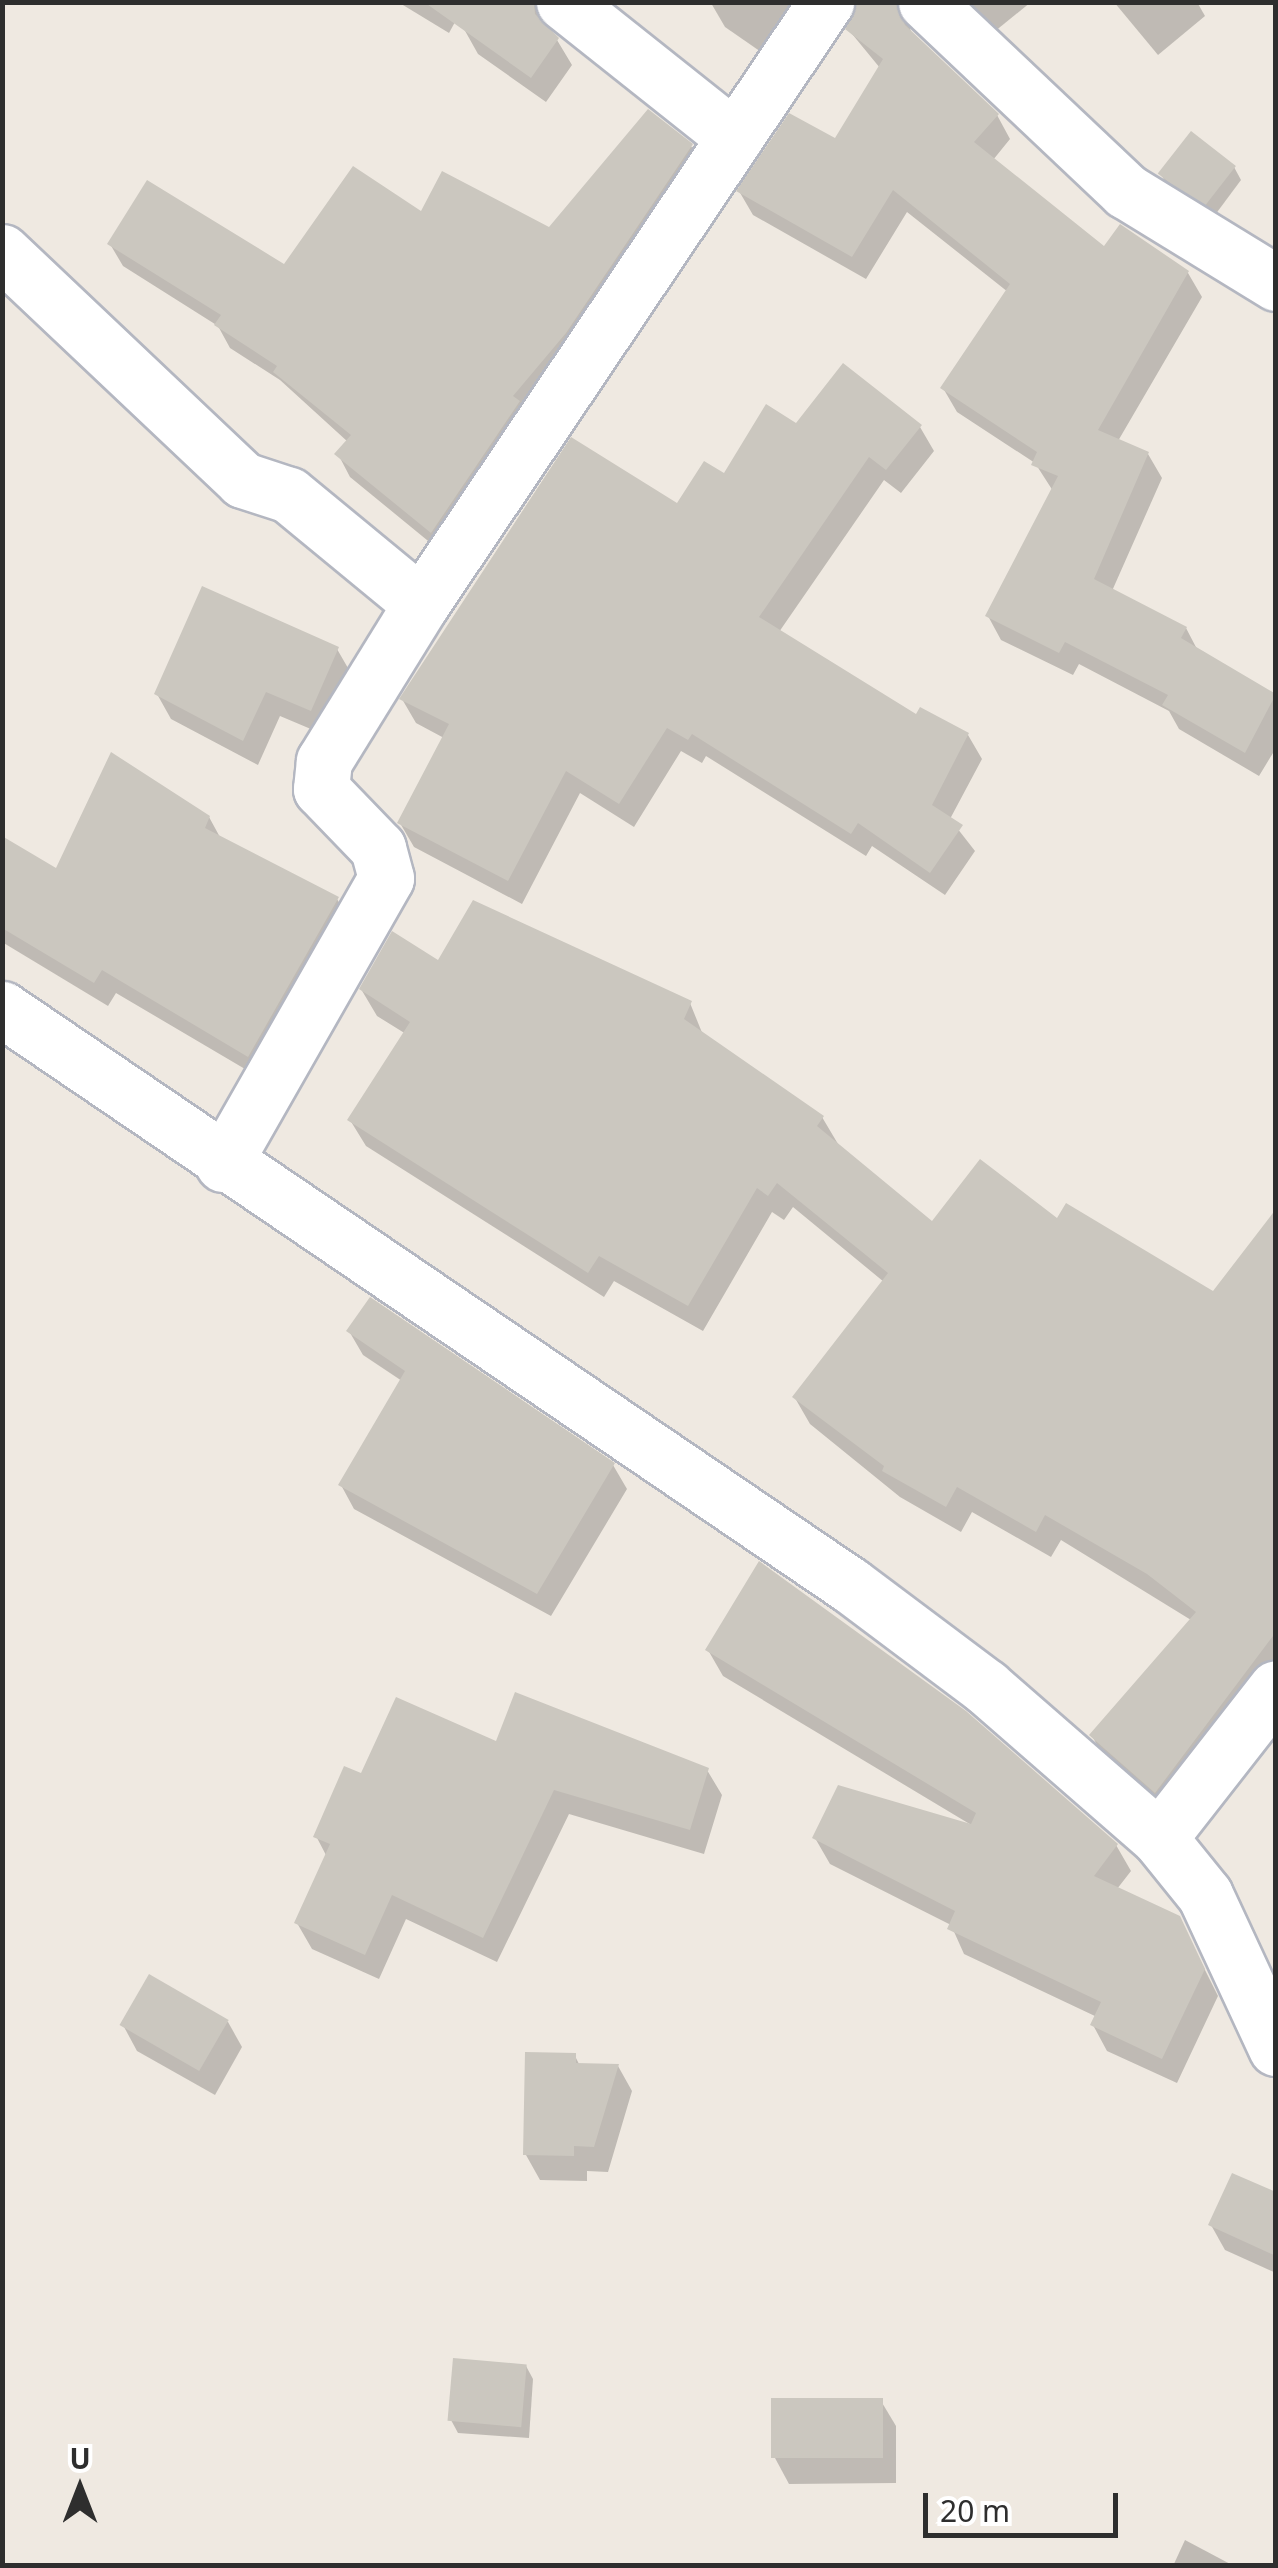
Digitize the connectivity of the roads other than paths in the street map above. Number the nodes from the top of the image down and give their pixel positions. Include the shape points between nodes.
1 (564, 2) edge
2 (826, 2) edge
3 (926, 2) edge
4 (736, 138) junction
5 (2, 252) edge
6 (1276, 283) edge
7 (421, 604) junction
8 (2, 1009) edge
9 (223, 1164) junction
10 (1276, 1688) edge
11 (1159, 1838) junction
12 (1276, 2048) edge

1 - 4 street
2 - 4 street
3 - 6 street via 1126,191
4 - 7 street
5 - 7 street via 244,480 289,495
7 - 9 street via 324,761 320,778 322,789 378,848 386,878
8 - 9 street
9 - 11 street via 850,1585 986,1687
10 - 11 street
11 - 12 street via 1205,1895

